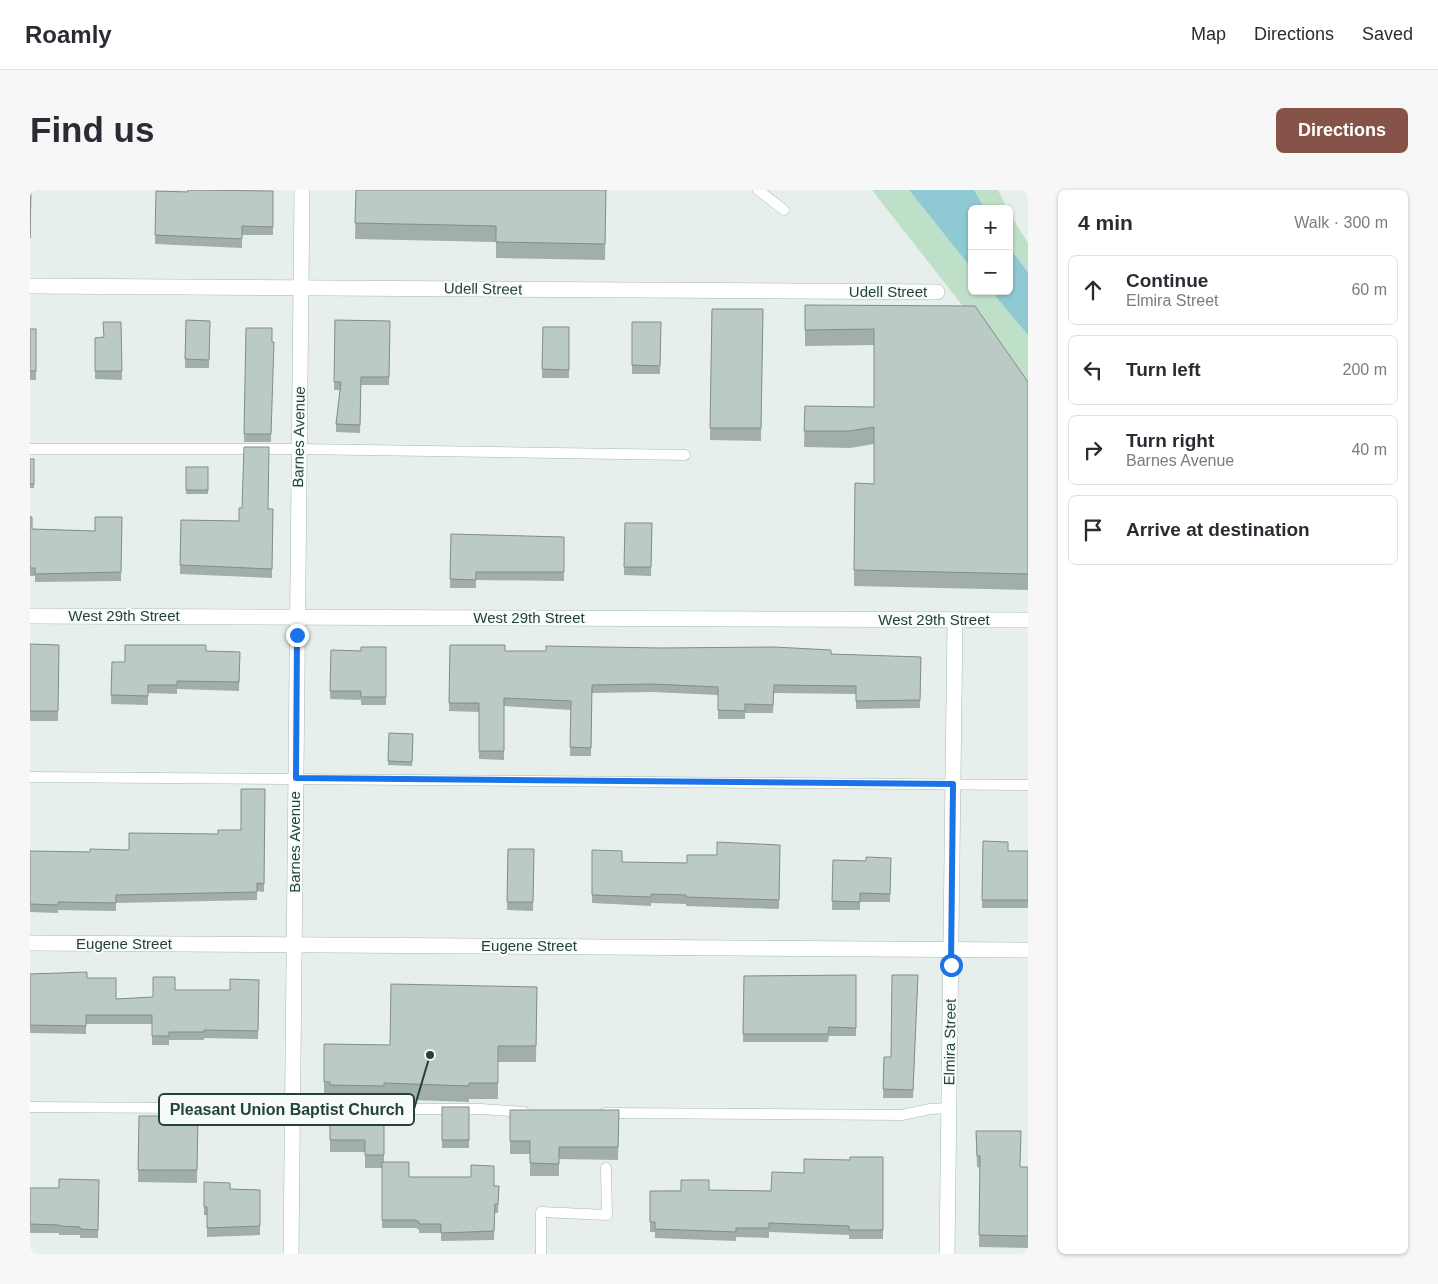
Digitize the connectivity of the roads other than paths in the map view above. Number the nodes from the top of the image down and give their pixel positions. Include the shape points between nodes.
1 (302, 190) edge
2 (758, 190) edge
3 (784, 210) dead end
4 (30, 286) edge
5 (302, 287) junction
6 (936, 292) dead end
7 (30, 448) edge
8 (299, 449) junction
9 (685, 456) dead end
10 (30, 616) edge
11 (297, 616) junction
12 (955, 620) junction
13 (1028, 620) edge
14 (30, 777) edge
15 (296, 778) junction
16 (953, 784) junction
17 (1028, 785) edge
18 (30, 943) edge
19 (295, 945) junction
20 (951, 950) junction
21 (1028, 950) edge
22 (30, 1107) edge
23 (949, 1108) junction
24 (293, 1110) junction
25 (538, 1113) edge
26 (597, 1114) edge
27 (606, 1168) dead end
28 (291, 1254) edge
29 (541, 1254) edge
30 (947, 1254) edge

1 - 5 street, Barnes Avenue
2 - 3 lane
4 - 5 street, Udell Street
5 - 6 street, Udell Street
5 - 8 street, Barnes Avenue
7 - 8 lane
8 - 9 lane
8 - 11 street, Barnes Avenue
10 - 11 street, West 29th Street
11 - 12 street, West 29th Street
11 - 15 street, Barnes Avenue
12 - 13 street, West 29th Street
12 - 16 street, Elmira Street
14 - 15 lane
15 - 16 lane
15 - 19 street, Barnes Avenue
16 - 17 lane
16 - 20 street, Elmira Street
18 - 19 street, Eugene Street
19 - 20 street, Eugene Street
19 - 24 street, Barnes Avenue
20 - 21 street, Eugene Street
20 - 23 street, Elmira Street
22 - 24 lane
23 - 26 lane via 902,1115
23 - 30 street, Elmira Street
24 - 25 lane via 481,1109
24 - 28 street, Barnes Avenue
27 - 29 lane via 607,1215 541,1212

